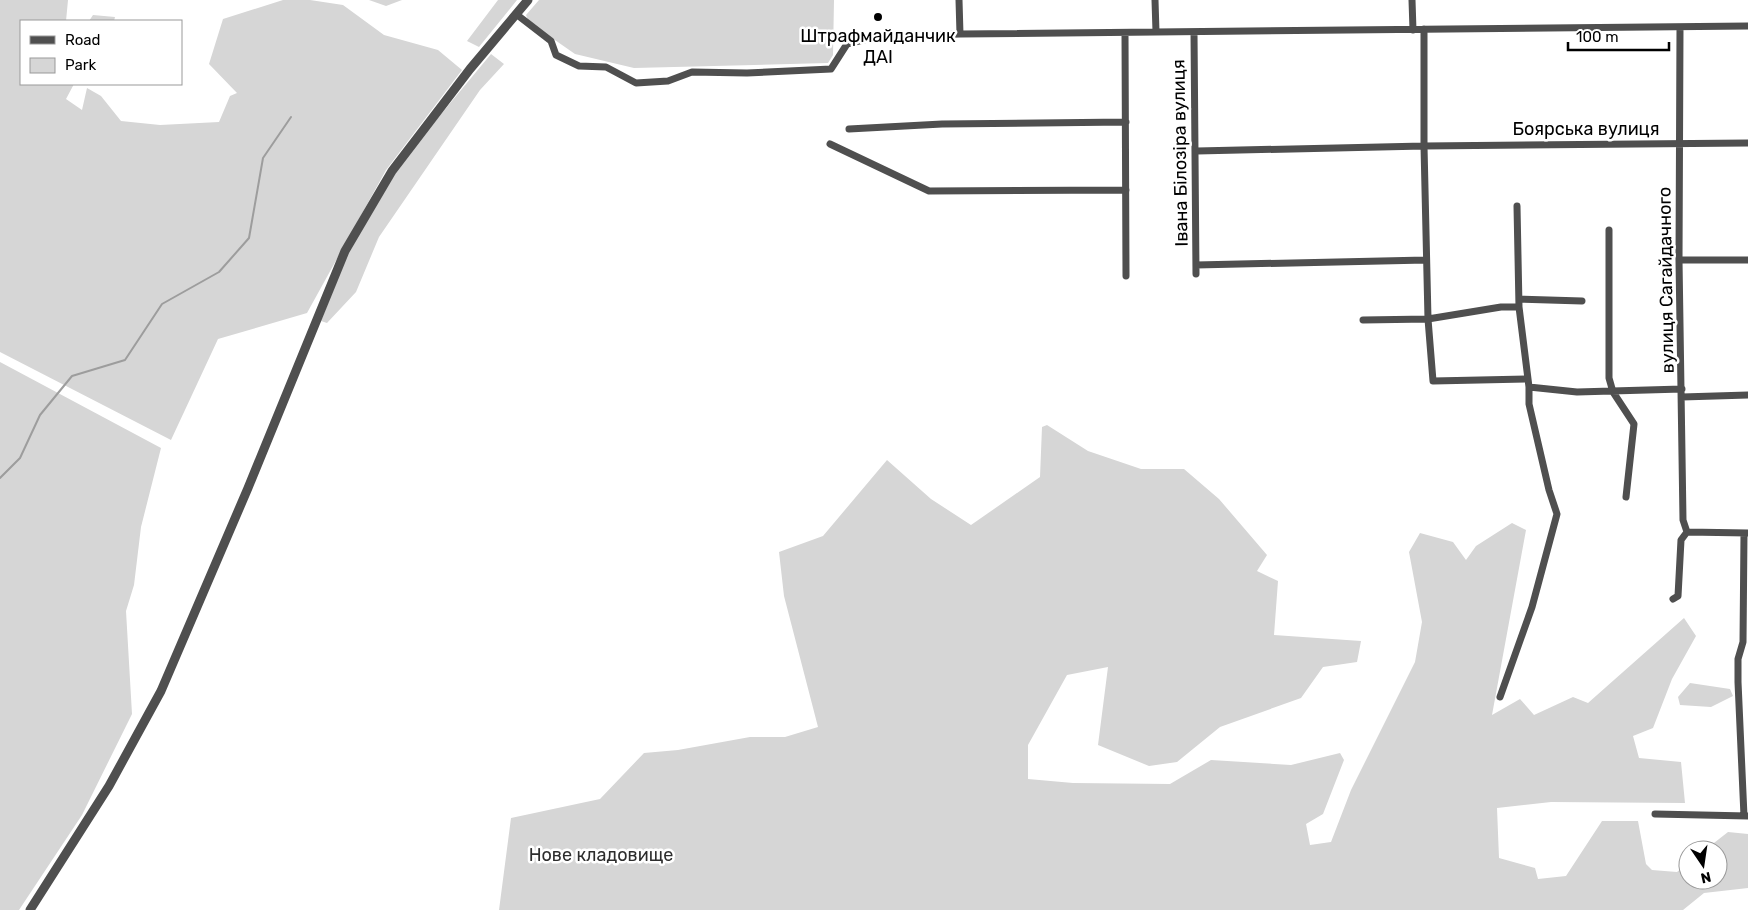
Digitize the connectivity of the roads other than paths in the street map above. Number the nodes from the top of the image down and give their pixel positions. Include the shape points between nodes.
1 (528, 0) edge
2 (959, 0) edge
3 (1156, 0) edge
4 (1412, 0) edge
5 (516, 14) junction
6 (1748, 26) edge
7 (1680, 28) junction
8 (1424, 29) junction
9 (1413, 30) junction
10 (1156, 32) junction
11 (1194, 32) junction
12 (1125, 33) junction
13 (960, 34) junction
14 (1126, 122) junction
15 (848, 129) dead end
16 (1748, 143) edge
17 (830, 144) dead end
18 (1680, 144) junction
19 (1424, 146) junction
20 (1196, 151) junction
21 (1126, 190) junction
22 (1517, 206) dead end
23 (1609, 230) dead end
24 (1426, 260) junction
25 (1679, 260) junction
26 (1748, 260) edge
27 (1196, 265) junction
28 (1196, 274) dead end
29 (1126, 276) dead end
30 (1582, 300) dead end
31 (1519, 303) junction
32 (1428, 319) junction
33 (1363, 320) dead end
34 (1528, 379) junction
35 (1529, 388) junction
36 (1613, 392) junction
37 (1682, 393) junction
38 (1748, 395) edge
39 (1626, 497) dead end
40 (1687, 532) junction
41 (1746, 533) edge
42 (1673, 599) dead end
43 (1500, 697) dead end
44 (1655, 814) dead end
45 (1746, 816) edge
46 (30, 910) edge

1 - 5 street
2 - 13 street
3 - 10 street
4 - 9 street
5 - 13 street via 551,41 556,54 579,66 606,67 636,82 668,81 692,72 831,69 848,44 858,40
5 - 46 street via 392,171 345,251 161,690 108,786
6 - 7 street
7 - 8 street
7 - 18 street, вулиця Сагайдачного
8 - 9 street
8 - 19 street
9 - 11 street
10 - 11 street
10 - 12 street
11 - 20 street, Івана Білозіра вулиця
12 - 13 street
12 - 14 street
14 - 15 street via 942,124
14 - 21 street
16 - 18 street, Боярська вулиця
17 - 21 street via 929,191
18 - 19 street, Боярська вулиця
18 - 25 street, вулиця Сагайдачного
19 - 20 street, Боярська вулиця
19 - 24 street
20 - 27 street, Івана Білозіра вулиця
21 - 29 street
22 - 31 street
23 - 36 street via 1609,378
24 - 27 street
24 - 32 street
25 - 26 street
25 - 37 street, вулиця Сагайдачного
27 - 28 street, Івана Білозіра вулиця
30 - 31 street
31 - 32 street
31 - 34 street
32 - 33 street
32 - 34 street via 1433,381
34 - 35 street
35 - 36 street
35 - 43 street via 1529,404 1557,514 1532,606
36 - 37 street
36 - 39 street via 1634,424
37 - 38 street
37 - 40 street, вулиця Сагайдачного via 1683,520
40 - 41 street
40 - 42 street via 1681,540 1678,596
41 - 45 street via 1743,642 1738,659 1738,682
44 - 45 street

